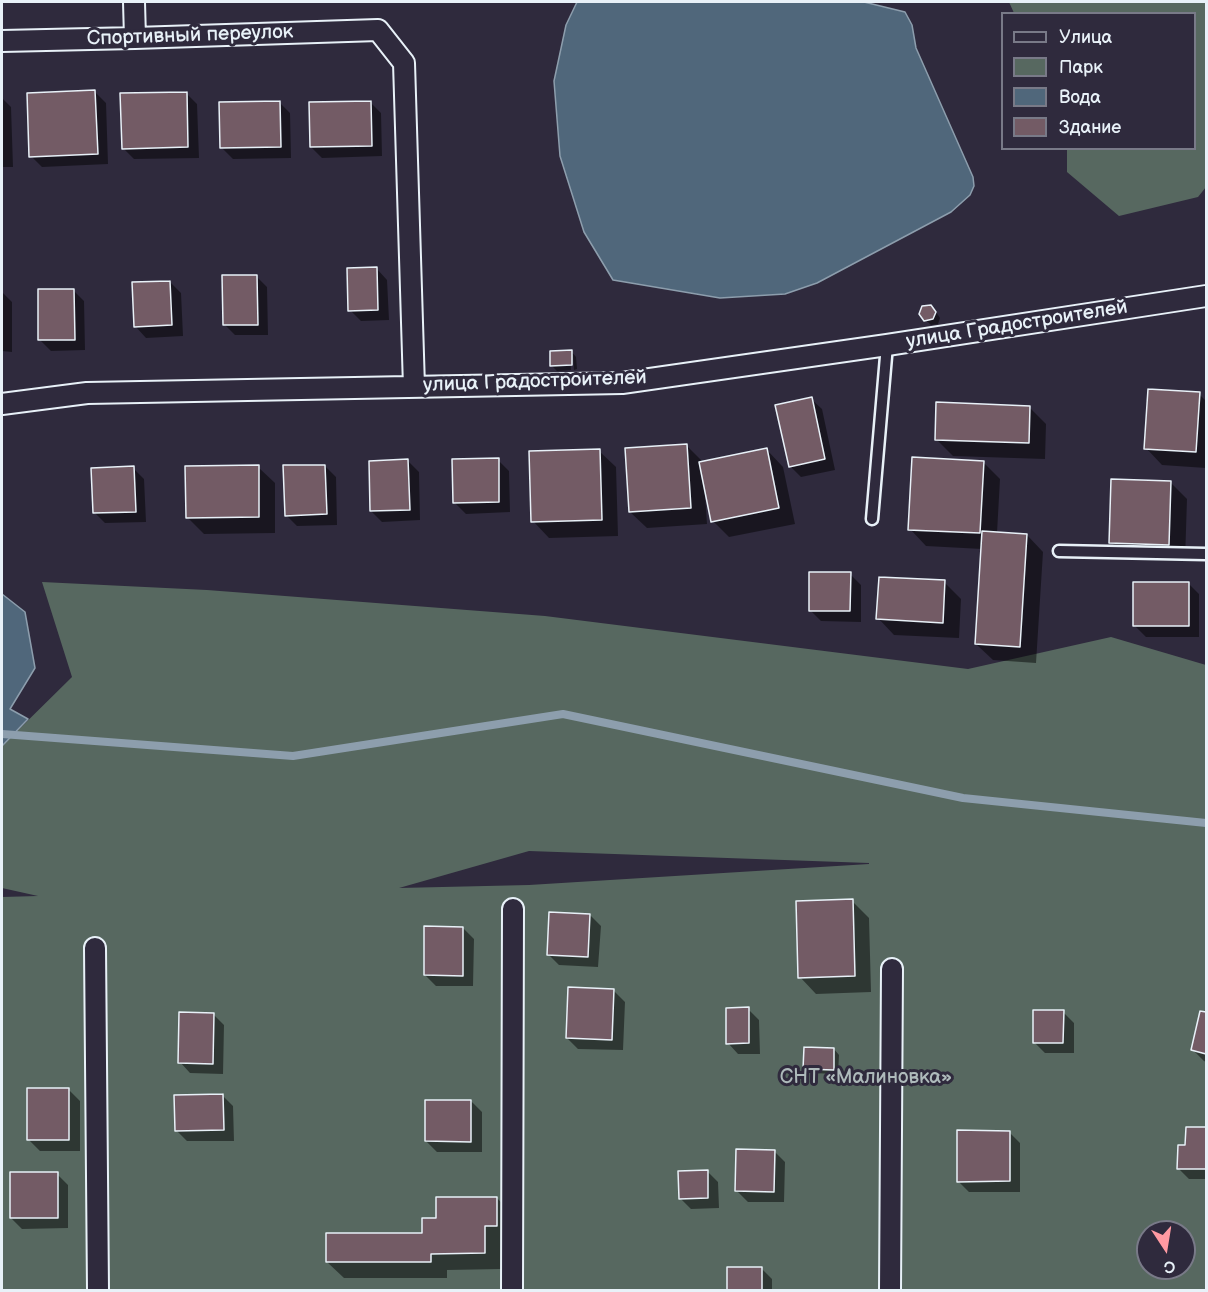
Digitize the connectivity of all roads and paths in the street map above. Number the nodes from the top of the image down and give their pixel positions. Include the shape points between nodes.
1 (134, 2) edge
2 (135, 38) junction
3 (2, 41) edge
4 (1206, 296) edge
5 (887, 345) junction
6 (414, 387) junction
7 (2, 404) edge
8 (872, 519) dead end
9 (1059, 551) dead end
10 (1206, 554) edge
11 (513, 909) dead end
12 (94, 948) dead end
13 (892, 969) dead end
14 (98, 1290) edge
15 (512, 1290) edge
16 (890, 1290) edge

1 - 2 street
2 - 3 street, Спортивный переулок
2 - 6 street, Спортивный переулок via 378,30 404,63
4 - 5 street, улица Градостроителей
5 - 6 street, улица Градостроителей via 622,383
5 - 8 lane
6 - 7 street, улица Градостроителей via 87,393
9 - 10 lane
11 - 15 street
12 - 14 street
13 - 16 street

